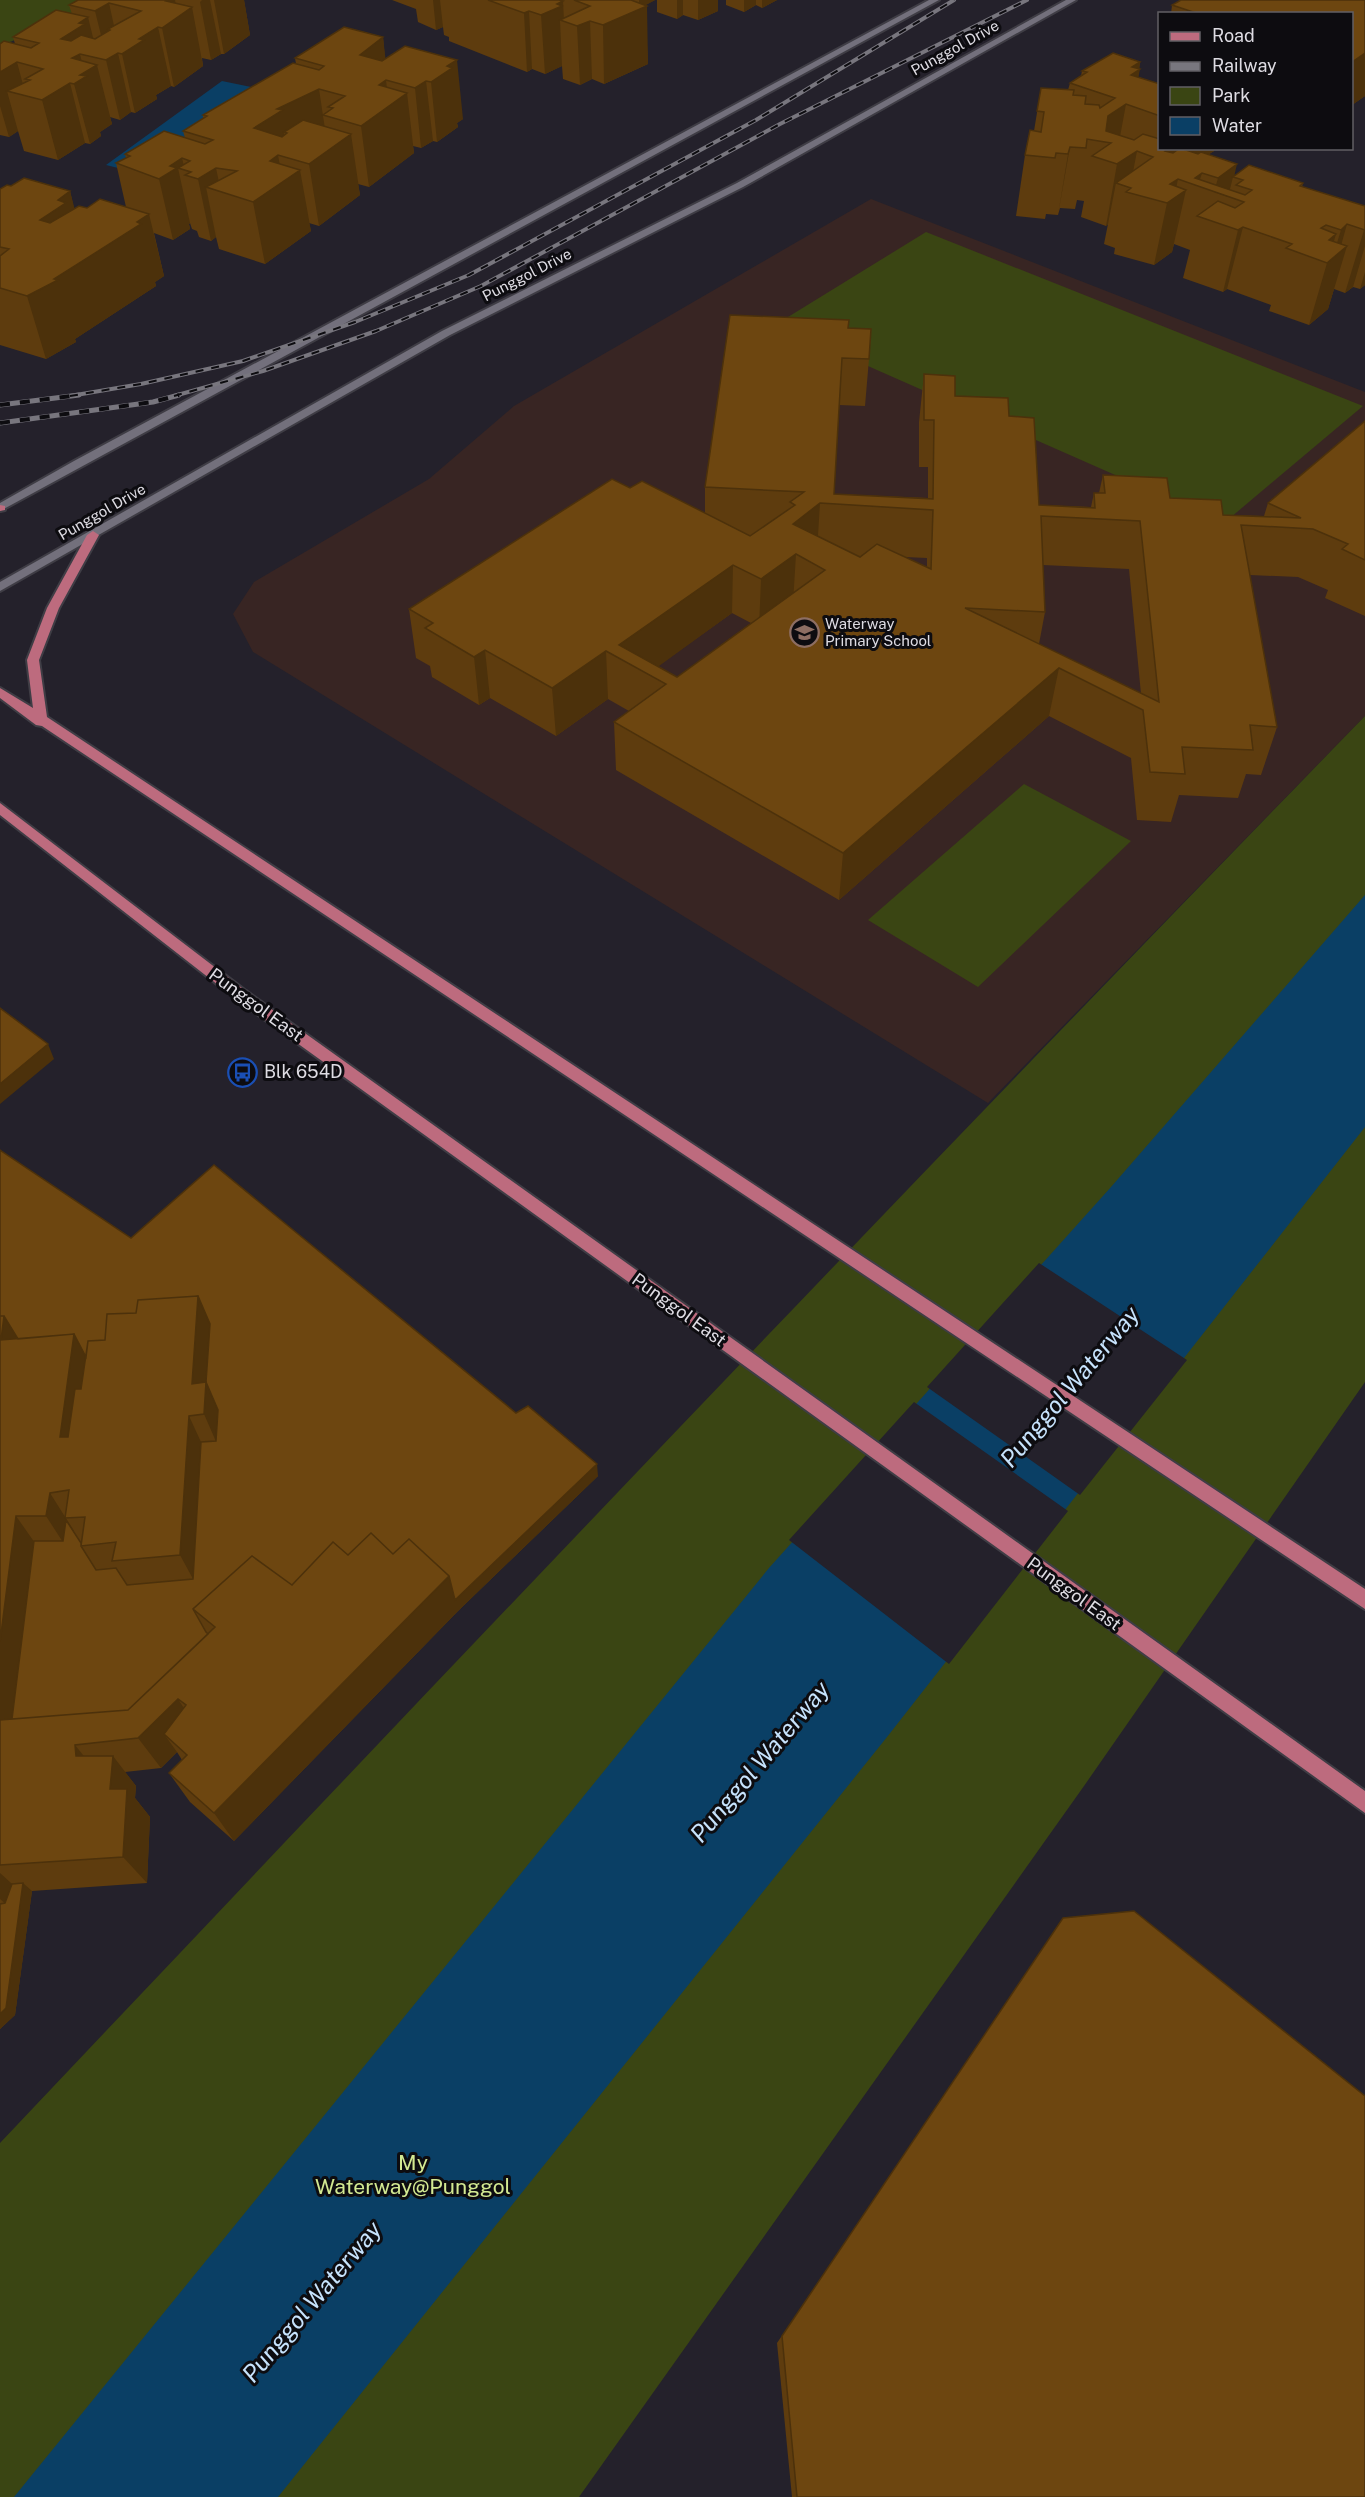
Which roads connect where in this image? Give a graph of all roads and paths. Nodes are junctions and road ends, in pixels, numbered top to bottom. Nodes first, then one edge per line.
1 (935, 0) edge
2 (1072, 0) edge
3 (0, 508) edge
4 (93, 535) junction
5 (0, 587) edge
6 (0, 692) edge
7 (41, 722) junction
8 (0, 808) edge
9 (0, 820) edge
10 (22, 824) junction
11 (1365, 1600) edge
12 (1365, 1803) edge

1 - 3 street
2 - 4 street, Punggol Drive
4 - 5 street, Punggol Drive
4 - 7 main road
6 - 7 main road
7 - 11 main road
8 - 10 main road, Punggol East
9 - 10 main road
10 - 12 main road, Punggol East

